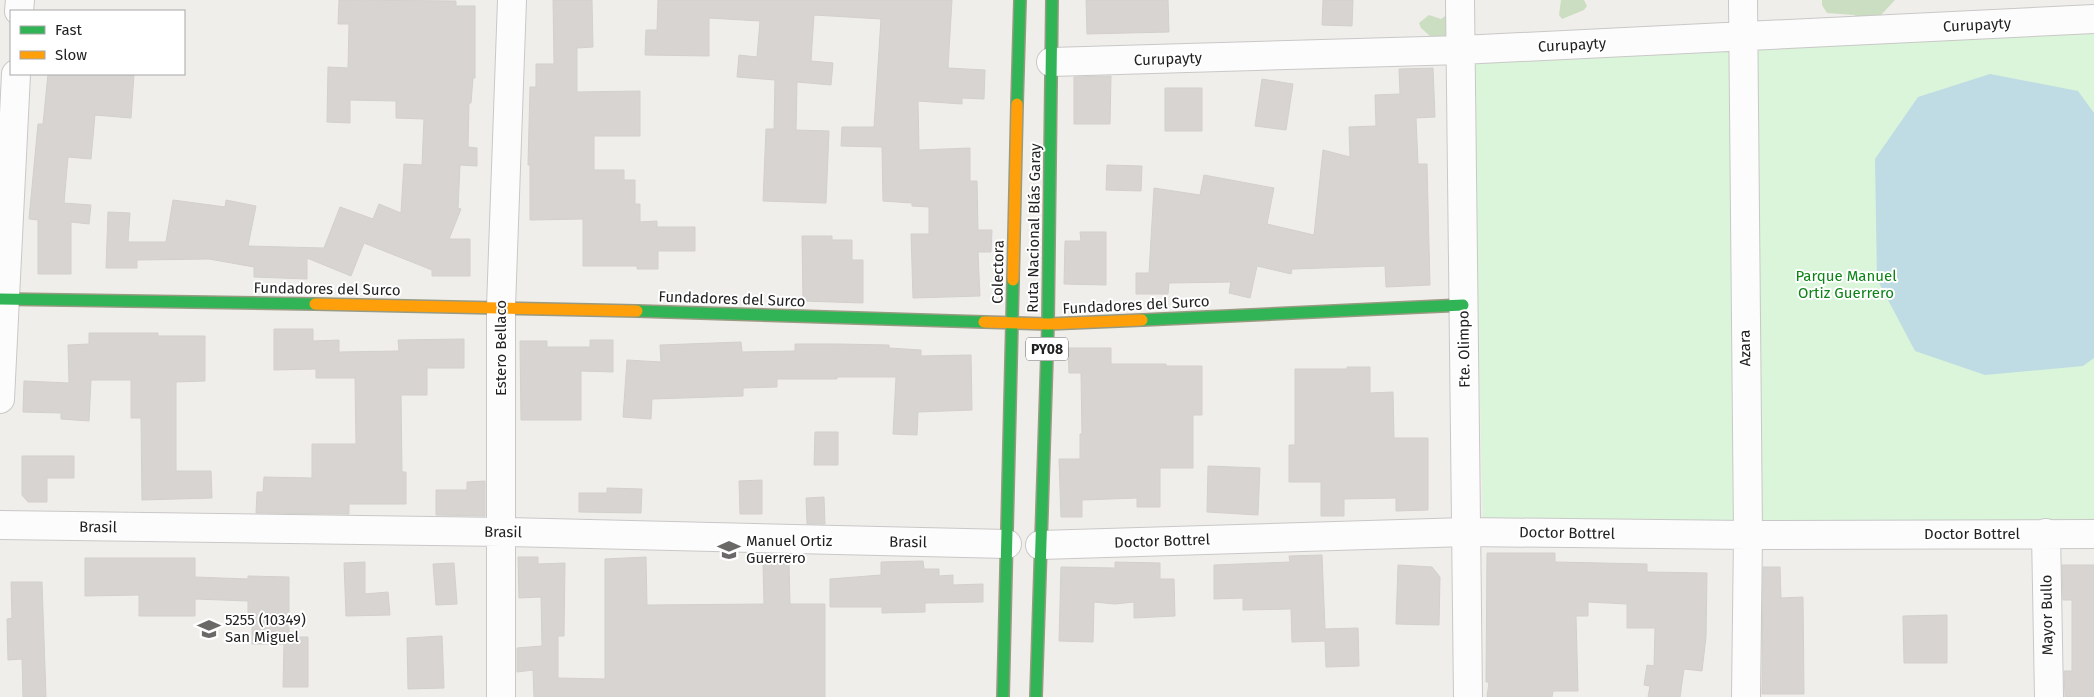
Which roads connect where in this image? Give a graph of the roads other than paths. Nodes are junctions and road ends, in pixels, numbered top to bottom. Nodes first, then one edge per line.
1 (512, 0) edge
2 (1020, 0) edge
3 (1052, 0) edge
4 (1460, 0) edge
5 (1743, 0) edge
6 (2040, 11) edge
7 (2094, 19) edge
8 (1742, 37) junction
9 (1461, 50) junction
10 (1051, 62) junction
11 (16, 75) edge
12 (2, 299) edge
13 (1463, 305) junction
14 (501, 307) junction
15 (1012, 323) junction
16 (1048, 324) junction
17 (0, 399) edge
18 (0, 526) edge
19 (502, 532) junction
20 (1466, 532) junction
21 (2046, 533) junction
22 (2094, 534) edge
23 (1748, 535) junction
24 (1007, 544) junction
25 (1040, 545) junction
26 (502, 697) edge
27 (1003, 697) edge
28 (1036, 697) edge
29 (1468, 697) edge
30 (1746, 697) edge
31 (2049, 697) edge

1 - 14 street, Estero Bellaco
2 - 15 main road, Colectora
3 - 10 main road, Ruta Nacional Blás Garay / PY08
4 - 9 street, Fte. Olimpo
5 - 8 street, Azara
6 - 7 street, Curupayty
6 - 8 street, Curupayty
8 - 9 street, Curupayty
8 - 23 street, Azara
9 - 10 street, Curupayty
9 - 13 street, Fte. Olimpo
10 - 16 main road, Ruta Nacional Blás Garay / PY08
11 - 12 street
12 - 14 main road, Fundadores del Surco
12 - 17 street
13 - 16 main road, Fundadores del Surco
13 - 20 street, Fte. Olimpo
14 - 15 main road, Fundadores del Surco
14 - 19 street, Estero Bellaco
15 - 16 main road, Fundadores del Surco
15 - 24 main road, Colectora
16 - 25 main road, Ruta Nacional Blás Garay / PY08
18 - 19 street, Brasil
19 - 24 street, Brasil
19 - 26 street, Estero Bellaco
20 - 23 street, Doctor Bottrel
20 - 25 street, Doctor Bottrel
20 - 29 street, Fte. Olimpo
21 - 22 street, Doctor Bottrel
21 - 23 street, Doctor Bottrel
21 - 31 street, Mayor Bullo
23 - 30 street, Azara
24 - 27 main road, Colectora
25 - 28 main road, Ruta Nacional Blás Garay / PY08

